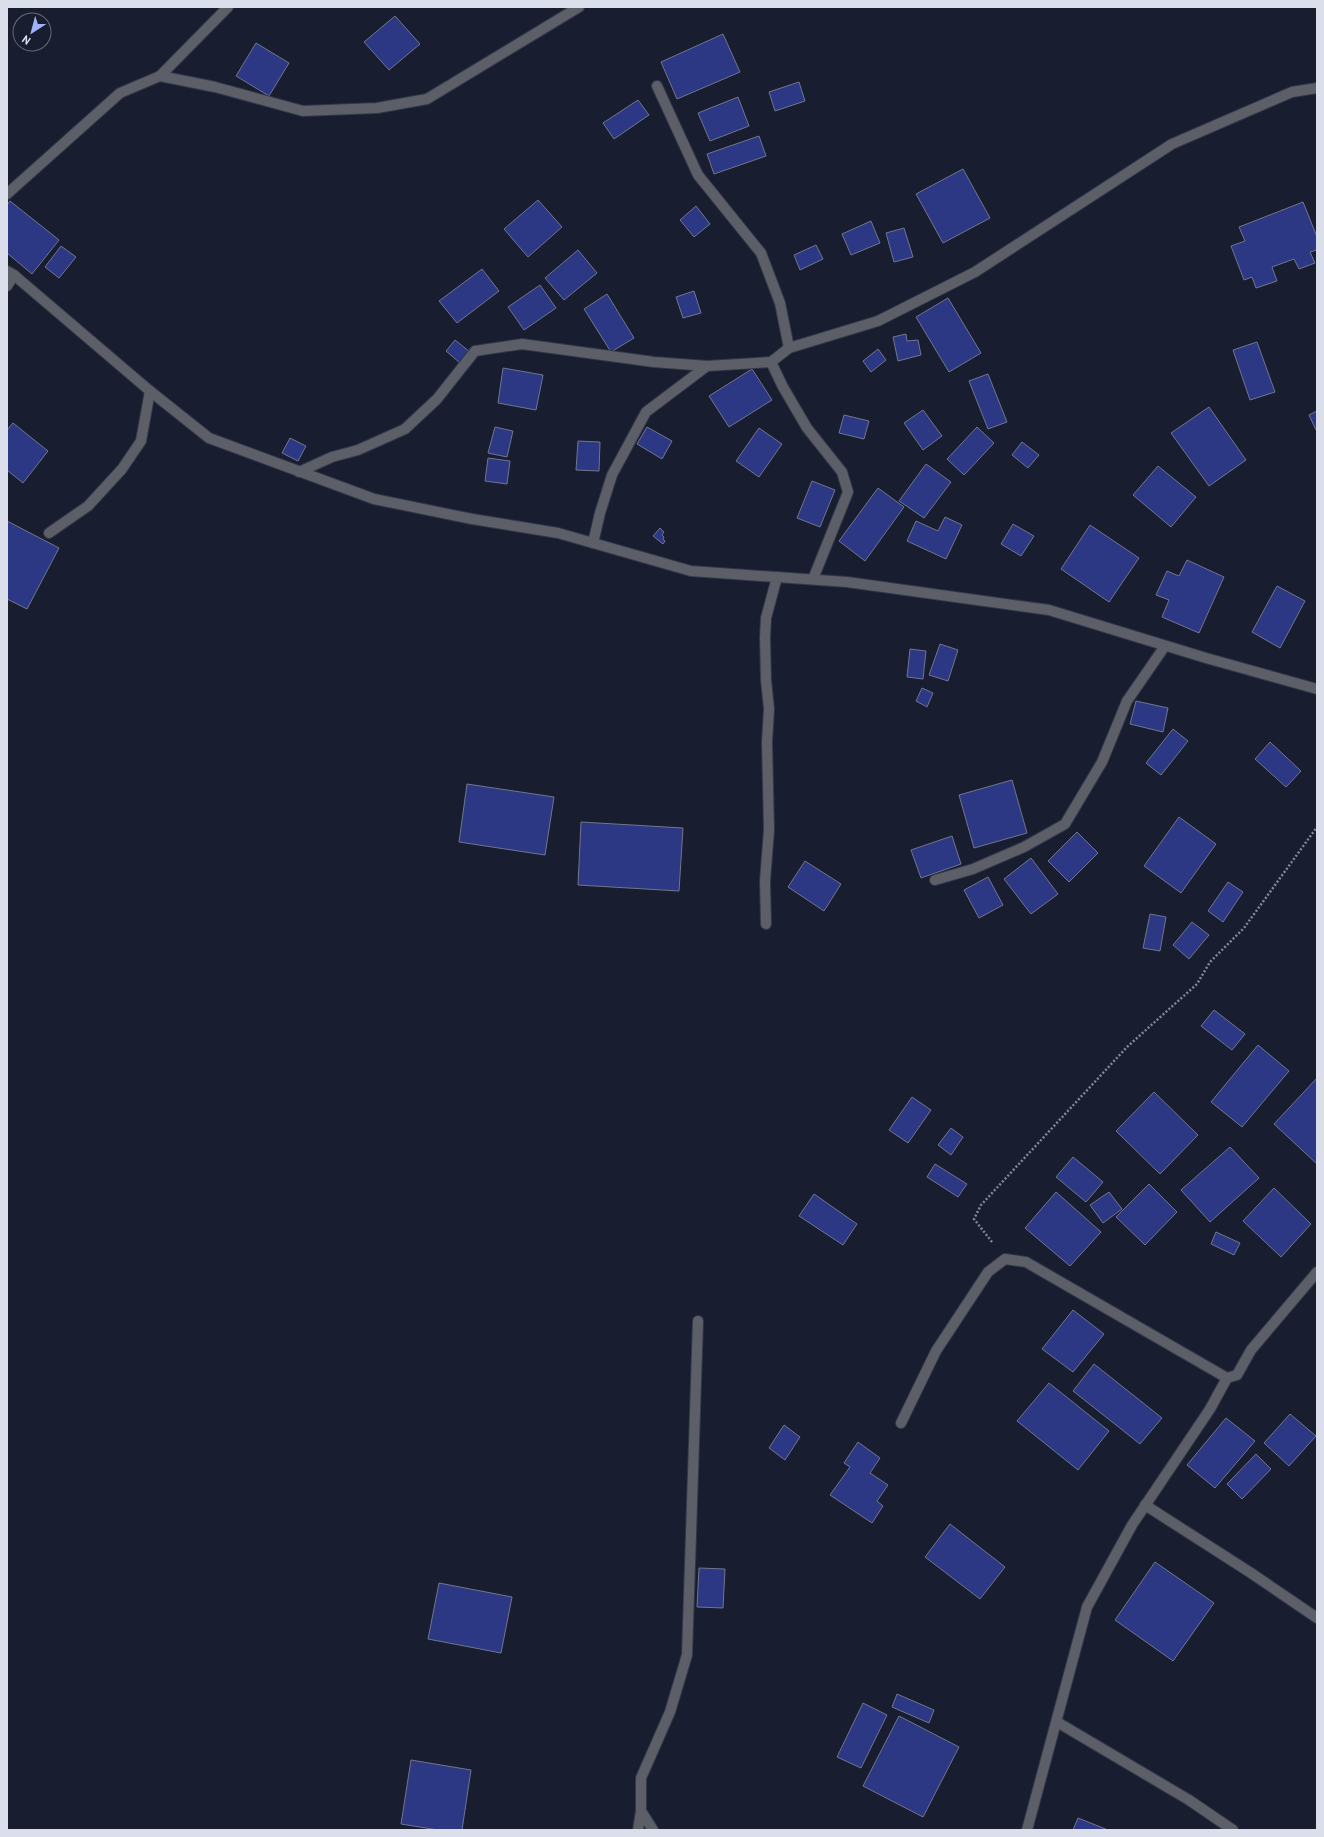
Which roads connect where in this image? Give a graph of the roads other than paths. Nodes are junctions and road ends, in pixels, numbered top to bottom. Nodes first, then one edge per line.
1 (228, 7) edge
2 (579, 7) edge
3 (160, 76) junction
4 (657, 86) dead end
5 (1317, 88) edge
6 (7, 194) edge
7 (11, 273) edge
8 (7, 286) edge
9 (789, 348) junction
10 (771, 362) junction
11 (707, 366) junction
12 (150, 391) junction
13 (299, 472) junction
14 (49, 533) dead end
15 (593, 543) junction
16 (776, 577) junction
17 (813, 579) junction
18 (1165, 646) junction
19 (1317, 689) edge
20 (935, 880) dead end
21 (766, 924) dead end
22 (1317, 1272) edge
23 (698, 1321) dead end
24 (1227, 1378) junction
25 (901, 1423) dead end
26 (1145, 1505) junction
27 (1317, 1618) edge
28 (1057, 1722) junction
29 (641, 1811) junction
30 (638, 1830) edge
31 (653, 1830) edge
32 (1027, 1830) edge
33 (1233, 1830) edge

1 - 3 street
2 - 3 street
3 - 6 street
4 - 9 street
5 - 9 street
7 - 8 street
7 - 12 street
9 - 10 street
10 - 11 street
10 - 17 street
11 - 13 street
11 - 15 street
12 - 13 street
12 - 14 street
13 - 15 street
15 - 16 street
16 - 17 street
16 - 21 street
17 - 18 street
18 - 19 street
18 - 20 street
22 - 24 street
23 - 29 street
24 - 25 street
24 - 26 street
26 - 27 street
26 - 28 street
28 - 32 street
28 - 33 street
29 - 30 street
29 - 31 street

